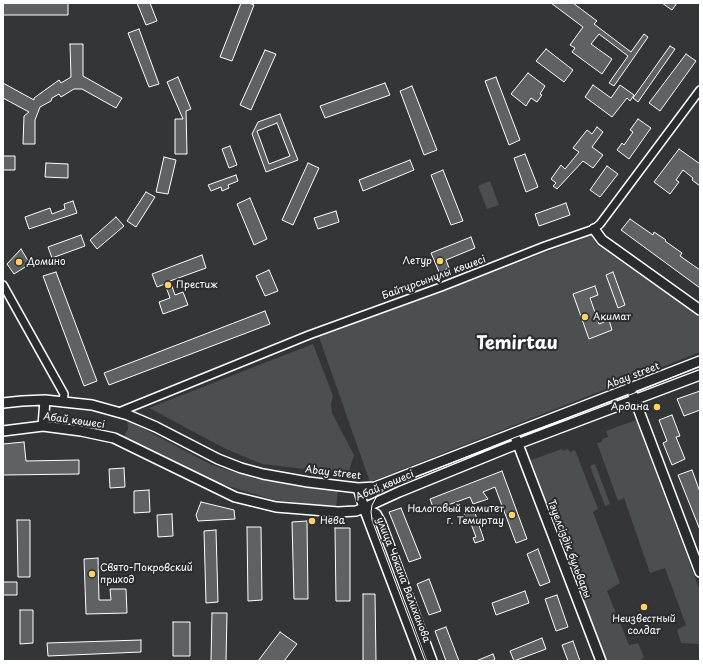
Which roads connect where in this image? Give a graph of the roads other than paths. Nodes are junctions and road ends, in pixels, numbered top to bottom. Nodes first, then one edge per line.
1 (700, 90) edge
2 (594, 229) junction
3 (3, 284) edge
4 (700, 310) edge
5 (700, 361) edge
6 (700, 375) edge
7 (630, 388) junction
8 (45, 400) junction
9 (635, 400) junction
10 (63, 402) junction
11 (3, 403) edge
12 (119, 412) junction
13 (43, 426) junction
14 (3, 431) edge
15 (516, 432) junction
16 (517, 444) junction
17 (358, 488) junction
18 (385, 498) junction
19 (364, 508) junction
20 (338, 512) junction
21 (381, 523) junction
22 (371, 527) junction
23 (700, 572) edge
24 (422, 661) edge
25 (432, 661) edge
26 (601, 661) edge

1 - 2 street, Байтұрсынұлы көшесі
2 - 4 street
2 - 12 street, Байтұрсынұлы көшесі
3 - 10 street
5 - 7 street, Abay street
6 - 9 street, Абай көшесі
7 - 9 street
7 - 15 street, Abay street
8 - 10 street, Abay street
8 - 11 street, Abay street
8 - 13 street
9 - 16 street, Абай көшесі
9 - 23 street
10 - 12 street, Abay street
12 - 17 street, Abay street
13 - 14 street, Абай көшесі
13 - 20 street, Абай көшесі
15 - 16 street, Тәуелсіздік бульвары
15 - 17 street, Abay street
16 - 18 street, Абай көшесі
16 - 26 street, Тәуелсіздік бульвары
17 - 19 street
18 - 19 street, Абай көшесі
18 - 21 street
19 - 20 street, Абай көшесі
19 - 21 street, улица Чокана Валиханова
19 - 22 street, улица Чокана Валиханова
20 - 22 street
21 - 25 street, улица Чокана Валиханова
22 - 24 street, улица Чокана Валиханова

